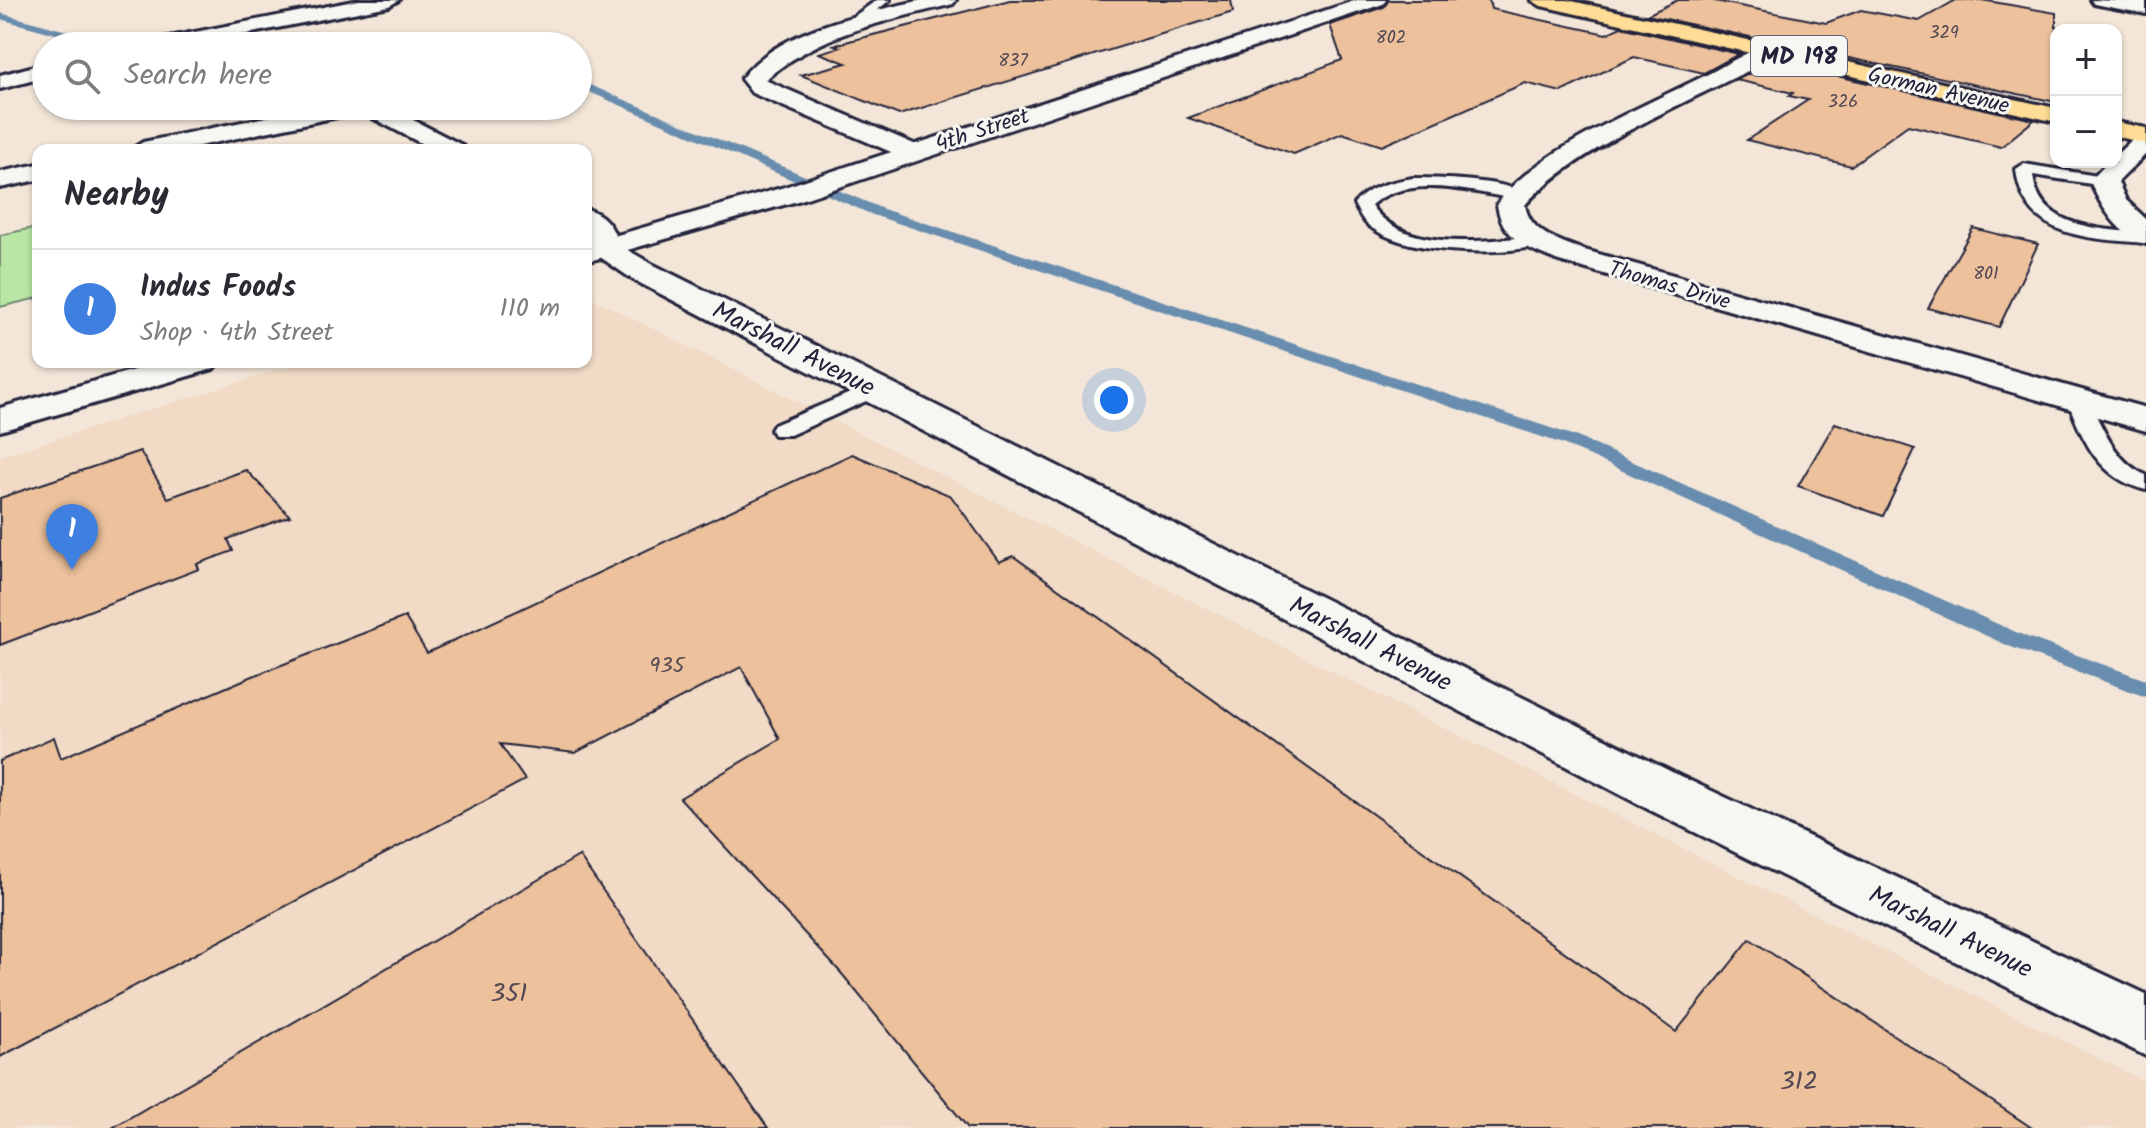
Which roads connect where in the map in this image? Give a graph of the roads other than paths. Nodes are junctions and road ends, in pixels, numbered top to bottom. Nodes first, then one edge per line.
1 (389, 0) edge
2 (884, 0) edge
3 (946, 0) edge
4 (1376, 0) edge
5 (1541, 0) edge
6 (2101, 0) edge
7 (2146, 8) edge
8 (854, 22) junction
9 (223, 32) edge
10 (1772, 50) junction
11 (32, 74) edge
12 (0, 82) edge
13 (2050, 114) edge
14 (298, 120) edge
15 (392, 120) edge
16 (2122, 131) edge
17 (2146, 138) edge
18 (174, 144) edge
19 (441, 144) edge
20 (912, 152) junction
21 (32, 173) edge
22 (0, 180) edge
23 (2104, 181) junction
24 (1516, 194) junction
25 (2146, 236) edge
26 (592, 239) edge
27 (592, 240) edge
28 (1535, 241) junction
29 (180, 368) edge
30 (874, 389) junction
31 (2079, 401) junction
32 (0, 420) edge
33 (2146, 420) edge
34 (782, 430) dead end
35 (2146, 483) edge
36 (2146, 1026) edge

1 - 9 street
2 - 8 lane
3 - 8 street
4 - 20 street, 4th Street
5 - 10 main road, Gorman Avenue / MD 198
6 - 7 street
8 - 20 street
10 - 13 main road, Gorman Avenue / MD 198
10 - 24 street
11 - 12 street
14 - 18 street
15 - 19 street
16 - 17 main road
17 - 23 street
20 - 26 street, 4th Street
21 - 22 street
23 - 25 street
23 - 25 lane
24 - 28 street
24 - 28 lane
27 - 30 street, Marshall Avenue
28 - 31 street, Thomas Drive
29 - 32 street
30 - 34 lane
30 - 36 street, Marshall Avenue
31 - 33 street, Thomas Drive
31 - 35 lane

